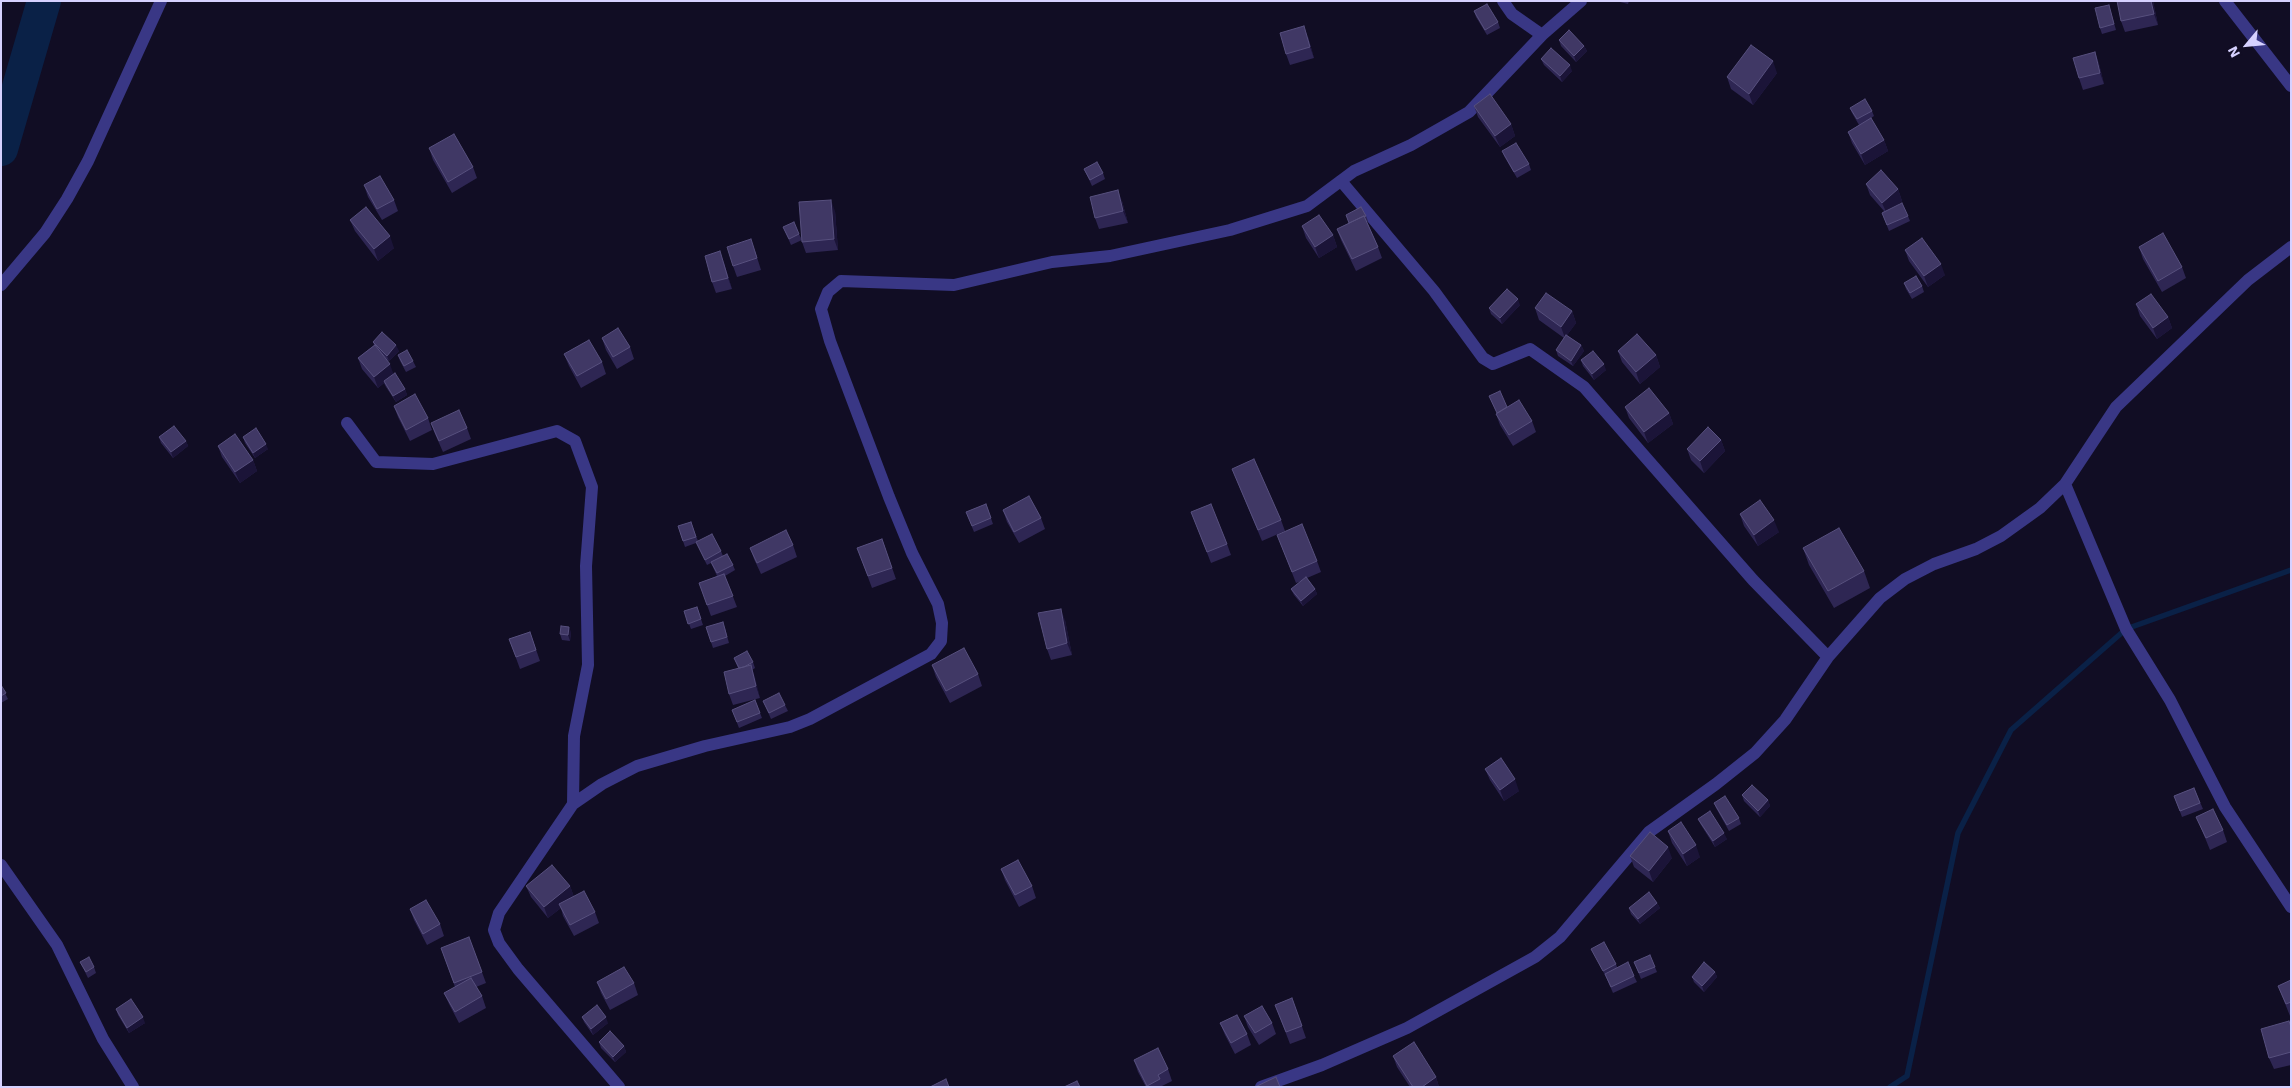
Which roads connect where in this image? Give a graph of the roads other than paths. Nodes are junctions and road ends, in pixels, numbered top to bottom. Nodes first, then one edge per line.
1 (160, 1) edge
2 (1503, 1) edge
3 (1581, 1) edge
4 (2225, 1) edge
5 (1542, 35) junction
6 (2291, 86) edge
7 (1341, 181) junction
8 (2291, 247) edge
9 (1, 286) edge
10 (347, 423) dead end
11 (2065, 484) junction
12 (1828, 657) junction
13 (574, 804) junction
14 (1, 865) edge
15 (2291, 907) edge
16 (133, 1087) edge
17 (620, 1087) edge
18 (1261, 1087) edge

1 - 9 street
2 - 5 street
3 - 5 street
4 - 6 street
5 - 7 street
7 - 12 street
7 - 13 street
8 - 11 street
10 - 13 street
11 - 12 street
11 - 15 street
12 - 18 street
13 - 17 street
14 - 16 street

